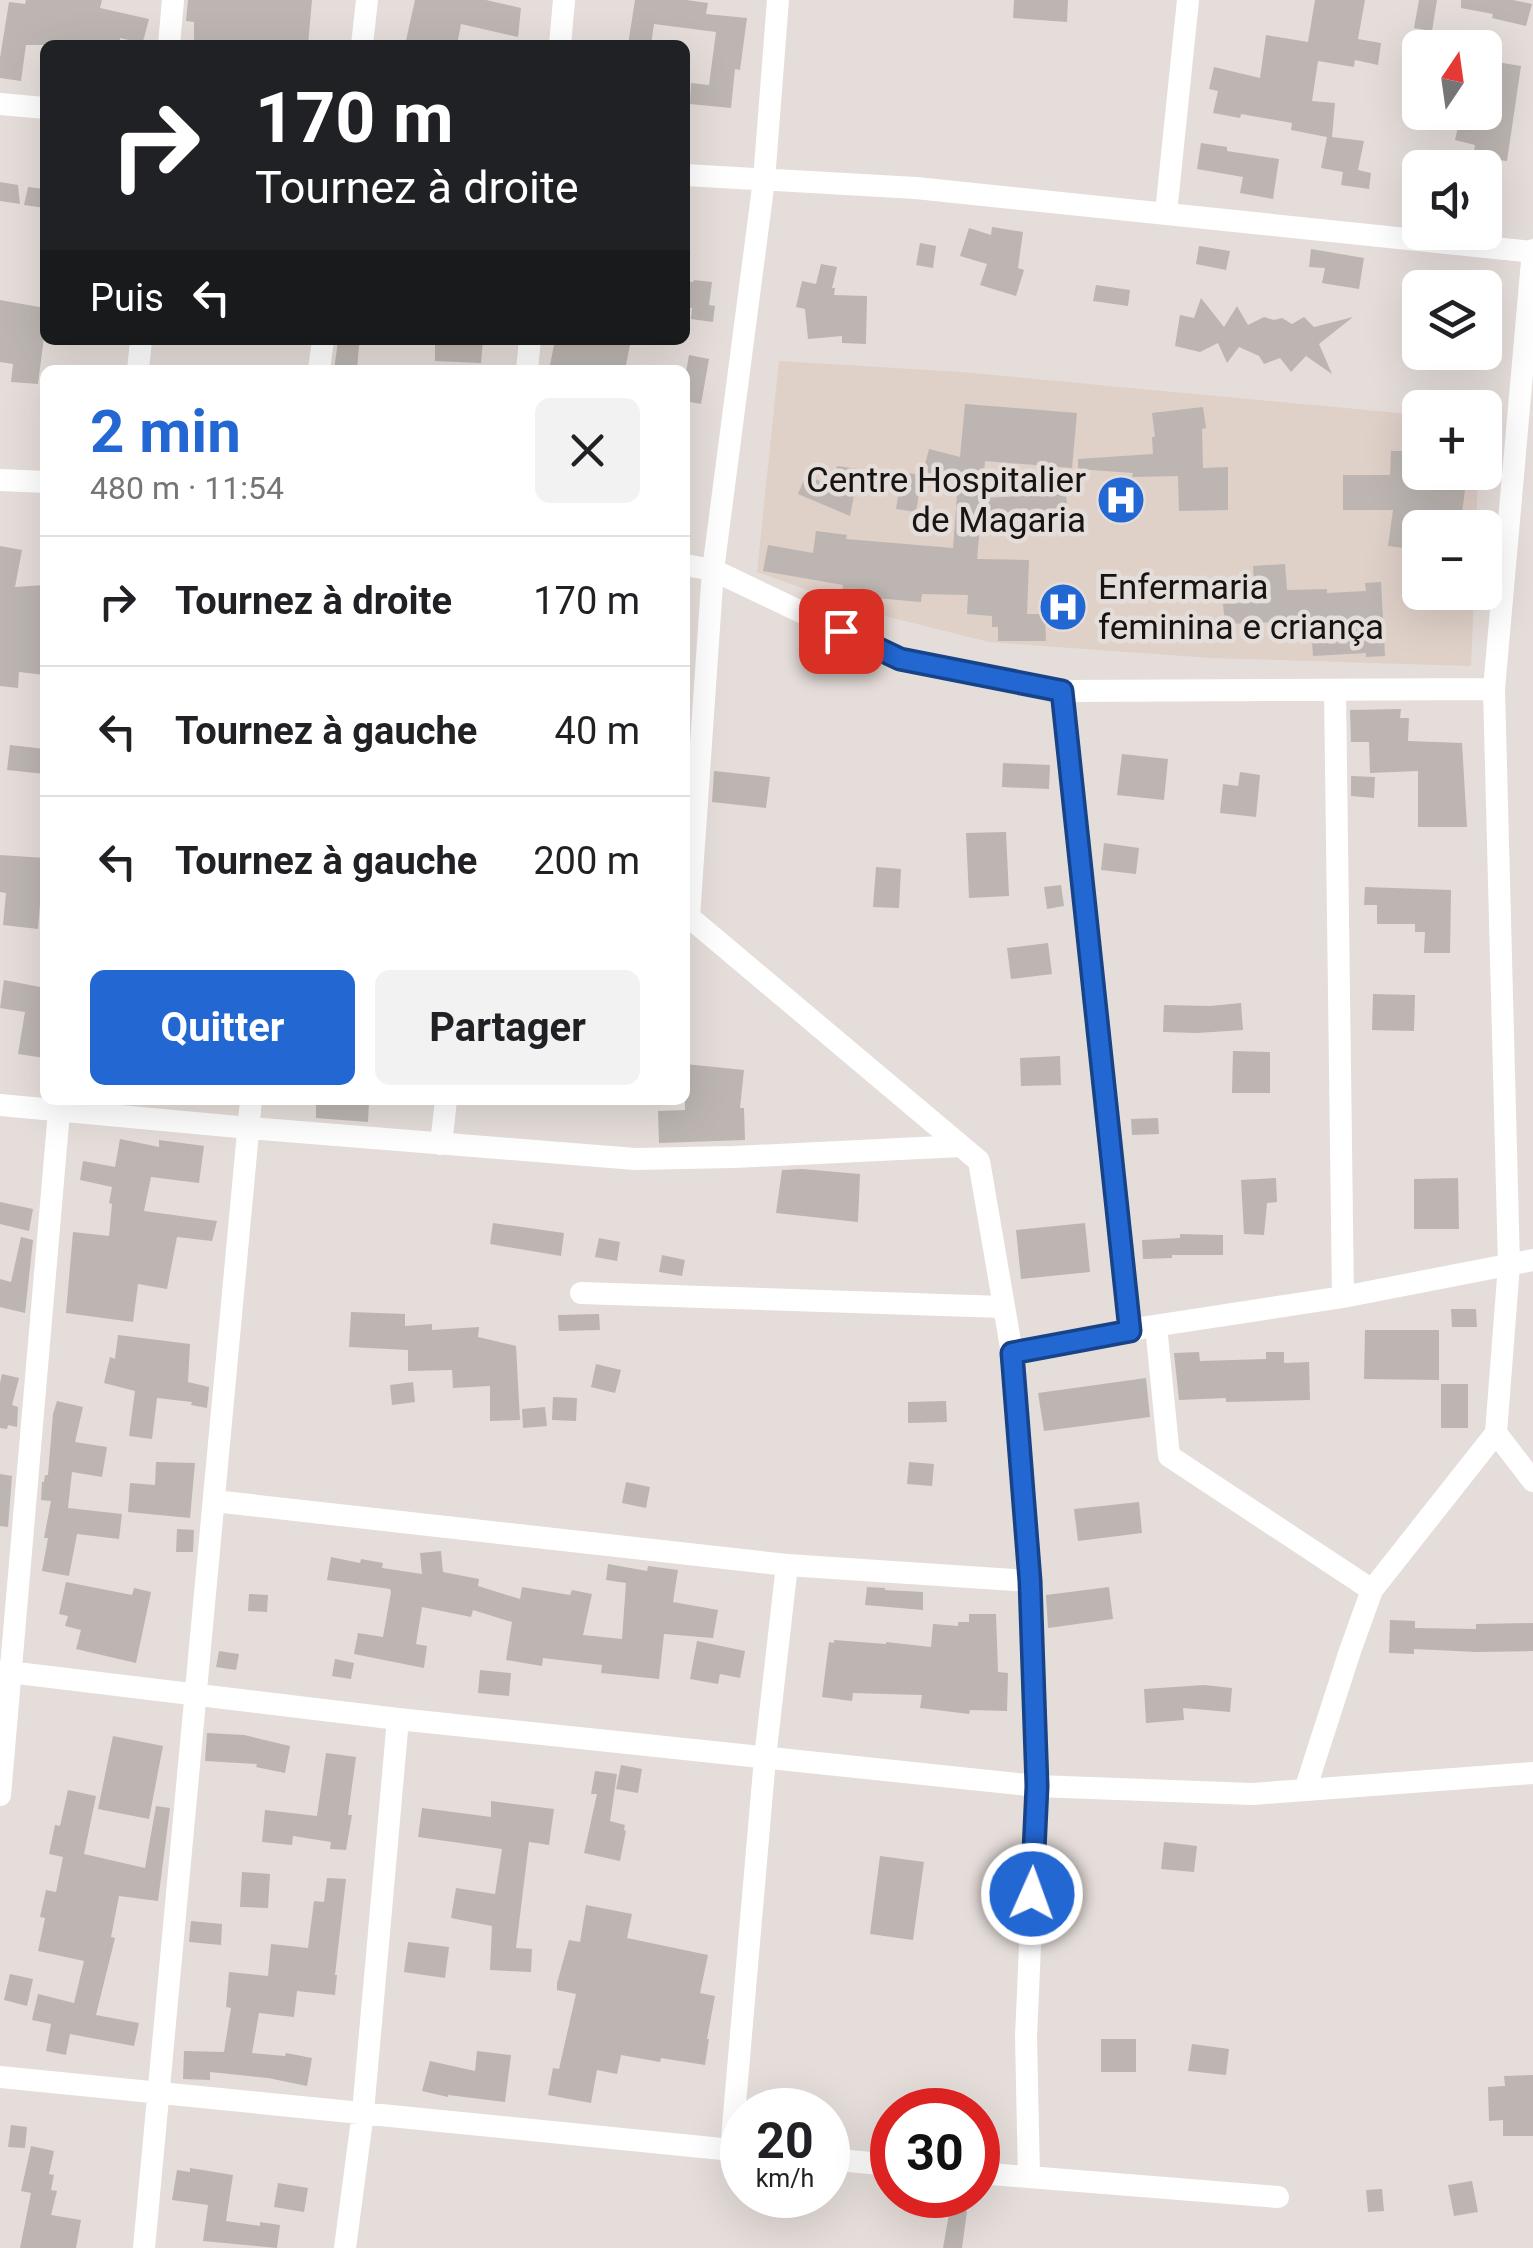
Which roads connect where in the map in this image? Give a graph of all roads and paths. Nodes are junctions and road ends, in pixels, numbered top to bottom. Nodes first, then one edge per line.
1 (173, 0) edge
2 (367, 0) edge
3 (564, 0) edge
4 (778, 0) edge
5 (1188, 0) edge
6 (170, 40) edge
7 (363, 40) edge
8 (560, 40) edge
9 (0, 104) edge
10 (40, 108) edge
11 (690, 175) edge
12 (764, 180) junction
13 (1166, 213) junction
14 (1533, 252) edge
15 (1525, 440) edge
16 (0, 480) edge
17 (40, 482) edge
18 (690, 566) edge
19 (713, 570) junction
20 (1494, 689) junction
21 (1335, 690) junction
22 (1062, 691) junction
23 (0, 1105) edge
24 (59, 1105) edge
25 (251, 1105) edge
26 (445, 1105) edge
27 (249, 1128) junction
28 (441, 1144) junction
29 (961, 1146) junction
30 (1533, 1260) edge
31 (1509, 1265) junction
32 (582, 1293) dead end
33 (1343, 1298) junction
34 (1003, 1307) junction
35 (1156, 1326) junction
36 (1130, 1331) junction
37 (1012, 1353) junction
38 (1496, 1433) junction
39 (1533, 1481) edge
40 (214, 1502) junction
41 (787, 1565) junction
42 (1030, 1581) junction
43 (1372, 1590) junction
44 (6, 1672) edge
45 (196, 1695) junction
46 (398, 1719) junction
47 (765, 1758) junction
48 (1533, 1773) edge
49 (1037, 1786) junction
50 (1306, 1790) junction
51 (0, 1795) edge
52 (0, 2077) edge
53 (741, 2088) edge
54 (159, 2092) junction
55 (363, 2112) junction
56 (720, 2149) edge
57 (1000, 2174) edge
58 (1029, 2177) junction
59 (1278, 2197) dead end
60 (144, 2248) edge
61 (345, 2248) edge

1 - 6 street
2 - 7 street
3 - 8 street
4 - 12 street
5 - 13 street
9 - 10 street
11 - 12 street
12 - 13 street
12 - 19 street
13 - 14 street
14 - 15 street
15 - 20 street
16 - 17 street
18 - 19 street
19 - 22 street
19 - 29 street
20 - 21 street
20 - 31 street
21 - 22 street
21 - 33 street
22 - 36 street
23 - 24 street
24 - 27 street
24 - 44 street
25 - 27 street
26 - 28 street
27 - 28 street
27 - 40 street
28 - 29 street
29 - 34 street
30 - 31 street
31 - 33 street
31 - 38 street
32 - 34 street
33 - 35 street
34 - 37 street
35 - 36 street
35 - 43 street
36 - 37 street
37 - 42 street
38 - 39 street
38 - 43 street
40 - 41 street
40 - 45 street
41 - 42 street
41 - 47 street
42 - 49 street
43 - 50 street
44 - 45 street
44 - 51 street
45 - 46 street
45 - 54 street
46 - 47 street
46 - 55 street
47 - 49 street
47 - 53 street
48 - 50 street
49 - 50 street
49 - 58 street
52 - 54 street
54 - 55 street
54 - 60 street
55 - 56 street
55 - 61 street
57 - 58 street
58 - 59 street

